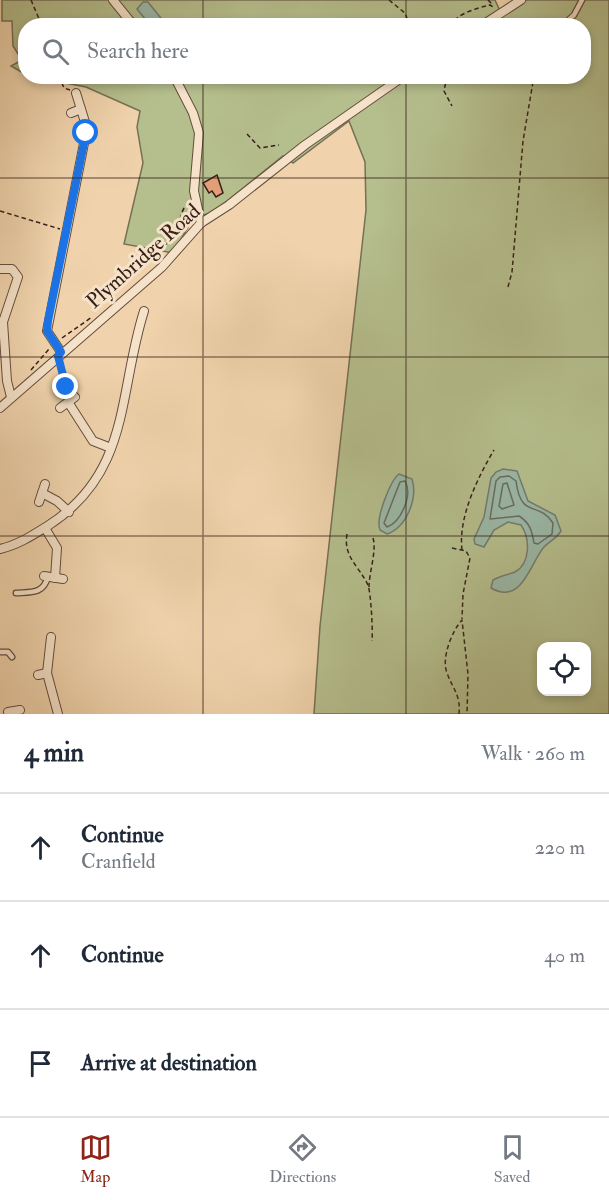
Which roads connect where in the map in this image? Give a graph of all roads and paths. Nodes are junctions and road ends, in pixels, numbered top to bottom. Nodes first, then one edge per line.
1 (31, 0) edge
2 (113, 0) edge
3 (389, 0) edge
4 (488, 0) edge
5 (521, 0) edge
6 (582, 0) edge
7 (498, 11) junction
8 (39, 18) edge
9 (128, 18) edge
10 (407, 18) edge
11 (459, 18) edge
12 (491, 18) edge
13 (571, 18) edge
14 (62, 84) edge
15 (178, 84) edge
16 (393, 84) edge
17 (445, 84) edge
18 (533, 84) edge
19 (76, 93) joint
20 (452, 105) dead end
21 (81, 109) junction
22 (71, 113) dead end
23 (247, 134) dead end
24 (279, 145) dead end
25 (195, 199) junction
26 (0, 211) edge
27 (201, 223) junction
28 (66, 231) junction
29 (162, 267) junction
30 (0, 268) edge
31 (508, 287) dead end
32 (144, 311) dead end
33 (54, 343) junction
34 (59, 354) junction
35 (25, 377) dead end
36 (66, 387) dead end
37 (11, 397) junction
38 (68, 402) dead end
39 (0, 408) edge
40 (111, 448) junction
41 (494, 450) dead end
42 (45, 484) dead end
43 (69, 512) junction
44 (45, 528) junction
45 (347, 534) dead end
46 (373, 538) dead end
47 (452, 548) dead end
48 (0, 549) edge
49 (462, 550) junction
50 (52, 577) joint
51 (369, 588) junction
52 (16, 593) dead end
53 (462, 620) junction
54 (51, 637) dead end
55 (372, 641) dead end
56 (0, 652) edge
57 (12, 657) dead end
58 (47, 673) junction
59 (38, 675) dead end
60 (8, 710) edge
61 (20, 710) dead end
62 (58, 714) edge
63 (459, 714) edge
64 (467, 714) edge

1 - 8 path
2 - 9 street
3 - 10 path
4 - 7 path
5 - 7 street
6 - 13 lane
7 - 11 path
7 - 12 street
14 - 19 path
15 - 25 street
16 - 27 street, Plymbridge Road
17 - 20 path
18 - 31 path
19 - 21 street
21 - 22 street
21 - 28 street
23 - 24 path
25 - 27 street
25 - 29 path
26 - 28 path
27 - 29 street, Plymbridge Road
28 - 33 street
29 - 34 street, Plymbridge Road
30 - 37 street
32 - 40 street
33 - 34 street
33 - 35 path
34 - 36 path
34 - 37 street, Plymbridge Road
37 - 39 street, Plymbridge Road
38 - 40 street
40 - 43 street
41 - 49 path
42 - 43 street
43 - 44 street
44 - 48 street
44 - 50 street
45 - 51 path
46 - 51 path
47 - 49 path
49 - 53 path
50 - 52 lane
51 - 55 path
53 - 63 path
53 - 64 path
54 - 58 street
56 - 57 lane
58 - 59 street
58 - 62 street
60 - 61 street

